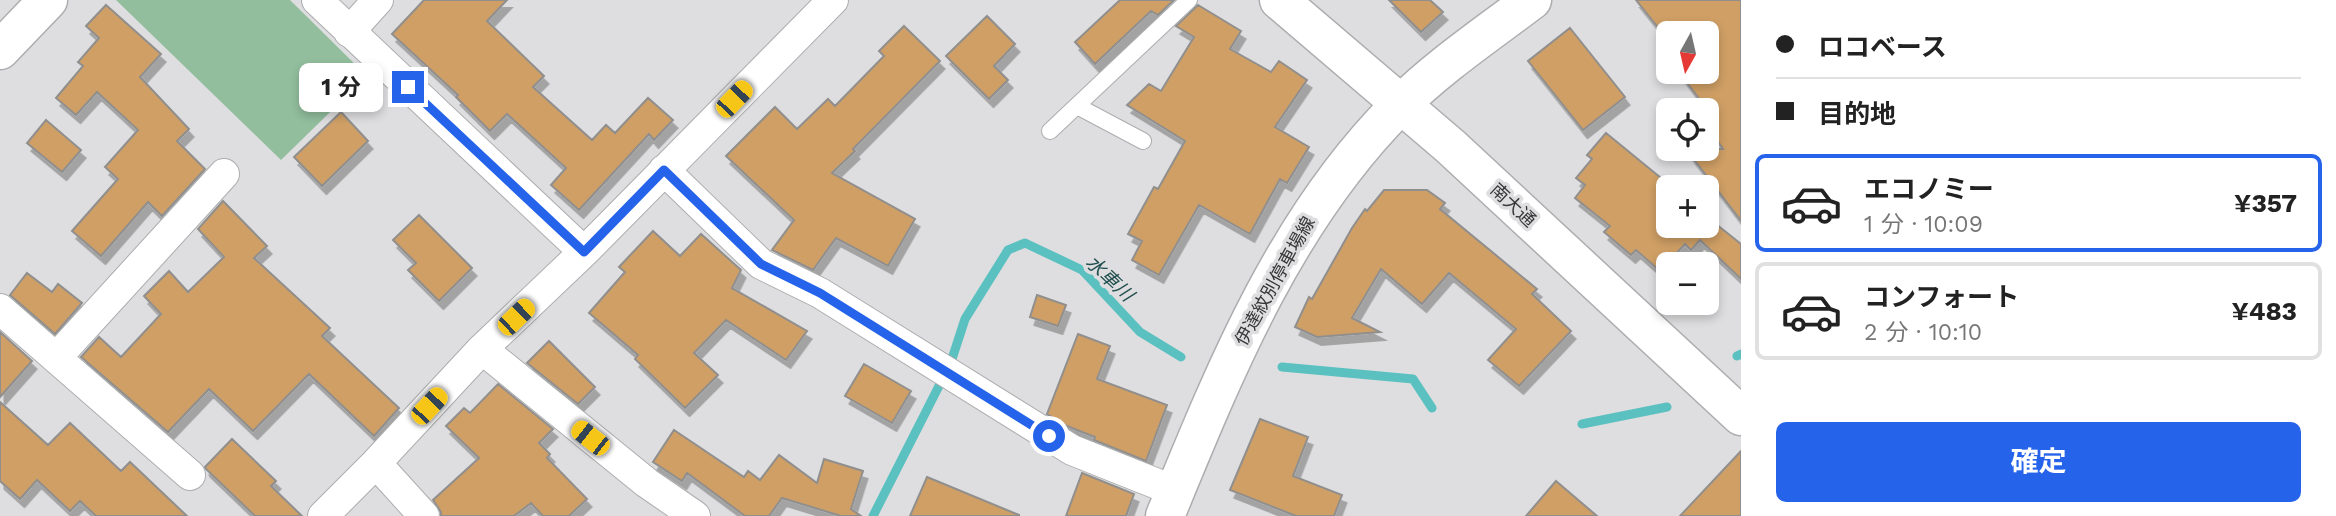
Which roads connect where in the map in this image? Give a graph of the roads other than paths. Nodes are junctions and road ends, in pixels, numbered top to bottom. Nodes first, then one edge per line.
1 (48, 0) edge
2 (317, 0) edge
3 (378, 0) edge
4 (833, 0) edge
5 (1189, 0) edge
6 (1279, 0) edge
7 (1532, 0) edge
8 (349, 32) junction
9 (0, 50) edge
10 (1400, 105) junction
11 (1077, 106) junction
12 (1050, 131) dead end
13 (1143, 141) dead end
14 (664, 170) junction
15 (224, 174) dead end
16 (584, 252) junction
17 (0, 309) edge
18 (482, 349) junction
19 (56, 358) junction
20 (1741, 416) edge
21 (376, 463) junction
22 (190, 475) dead end
23 (1170, 504) edge
24 (323, 516) edge
25 (424, 516) edge
26 (695, 516) edge

1 - 9 street
2 - 8 street
3 - 8 street
4 - 14 street
5 - 11 lane
6 - 10 street, 南大通
7 - 10 street, 伊達紋別停車場線
8 - 16 street
10 - 20 street, 南大通
10 - 23 street, 伊達紋別停車場線
11 - 12 lane
11 - 13 lane
14 - 16 street
14 - 23 street
15 - 19 street
16 - 18 street
17 - 19 street
18 - 21 street
18 - 26 street
19 - 22 street
21 - 24 street
21 - 25 street

